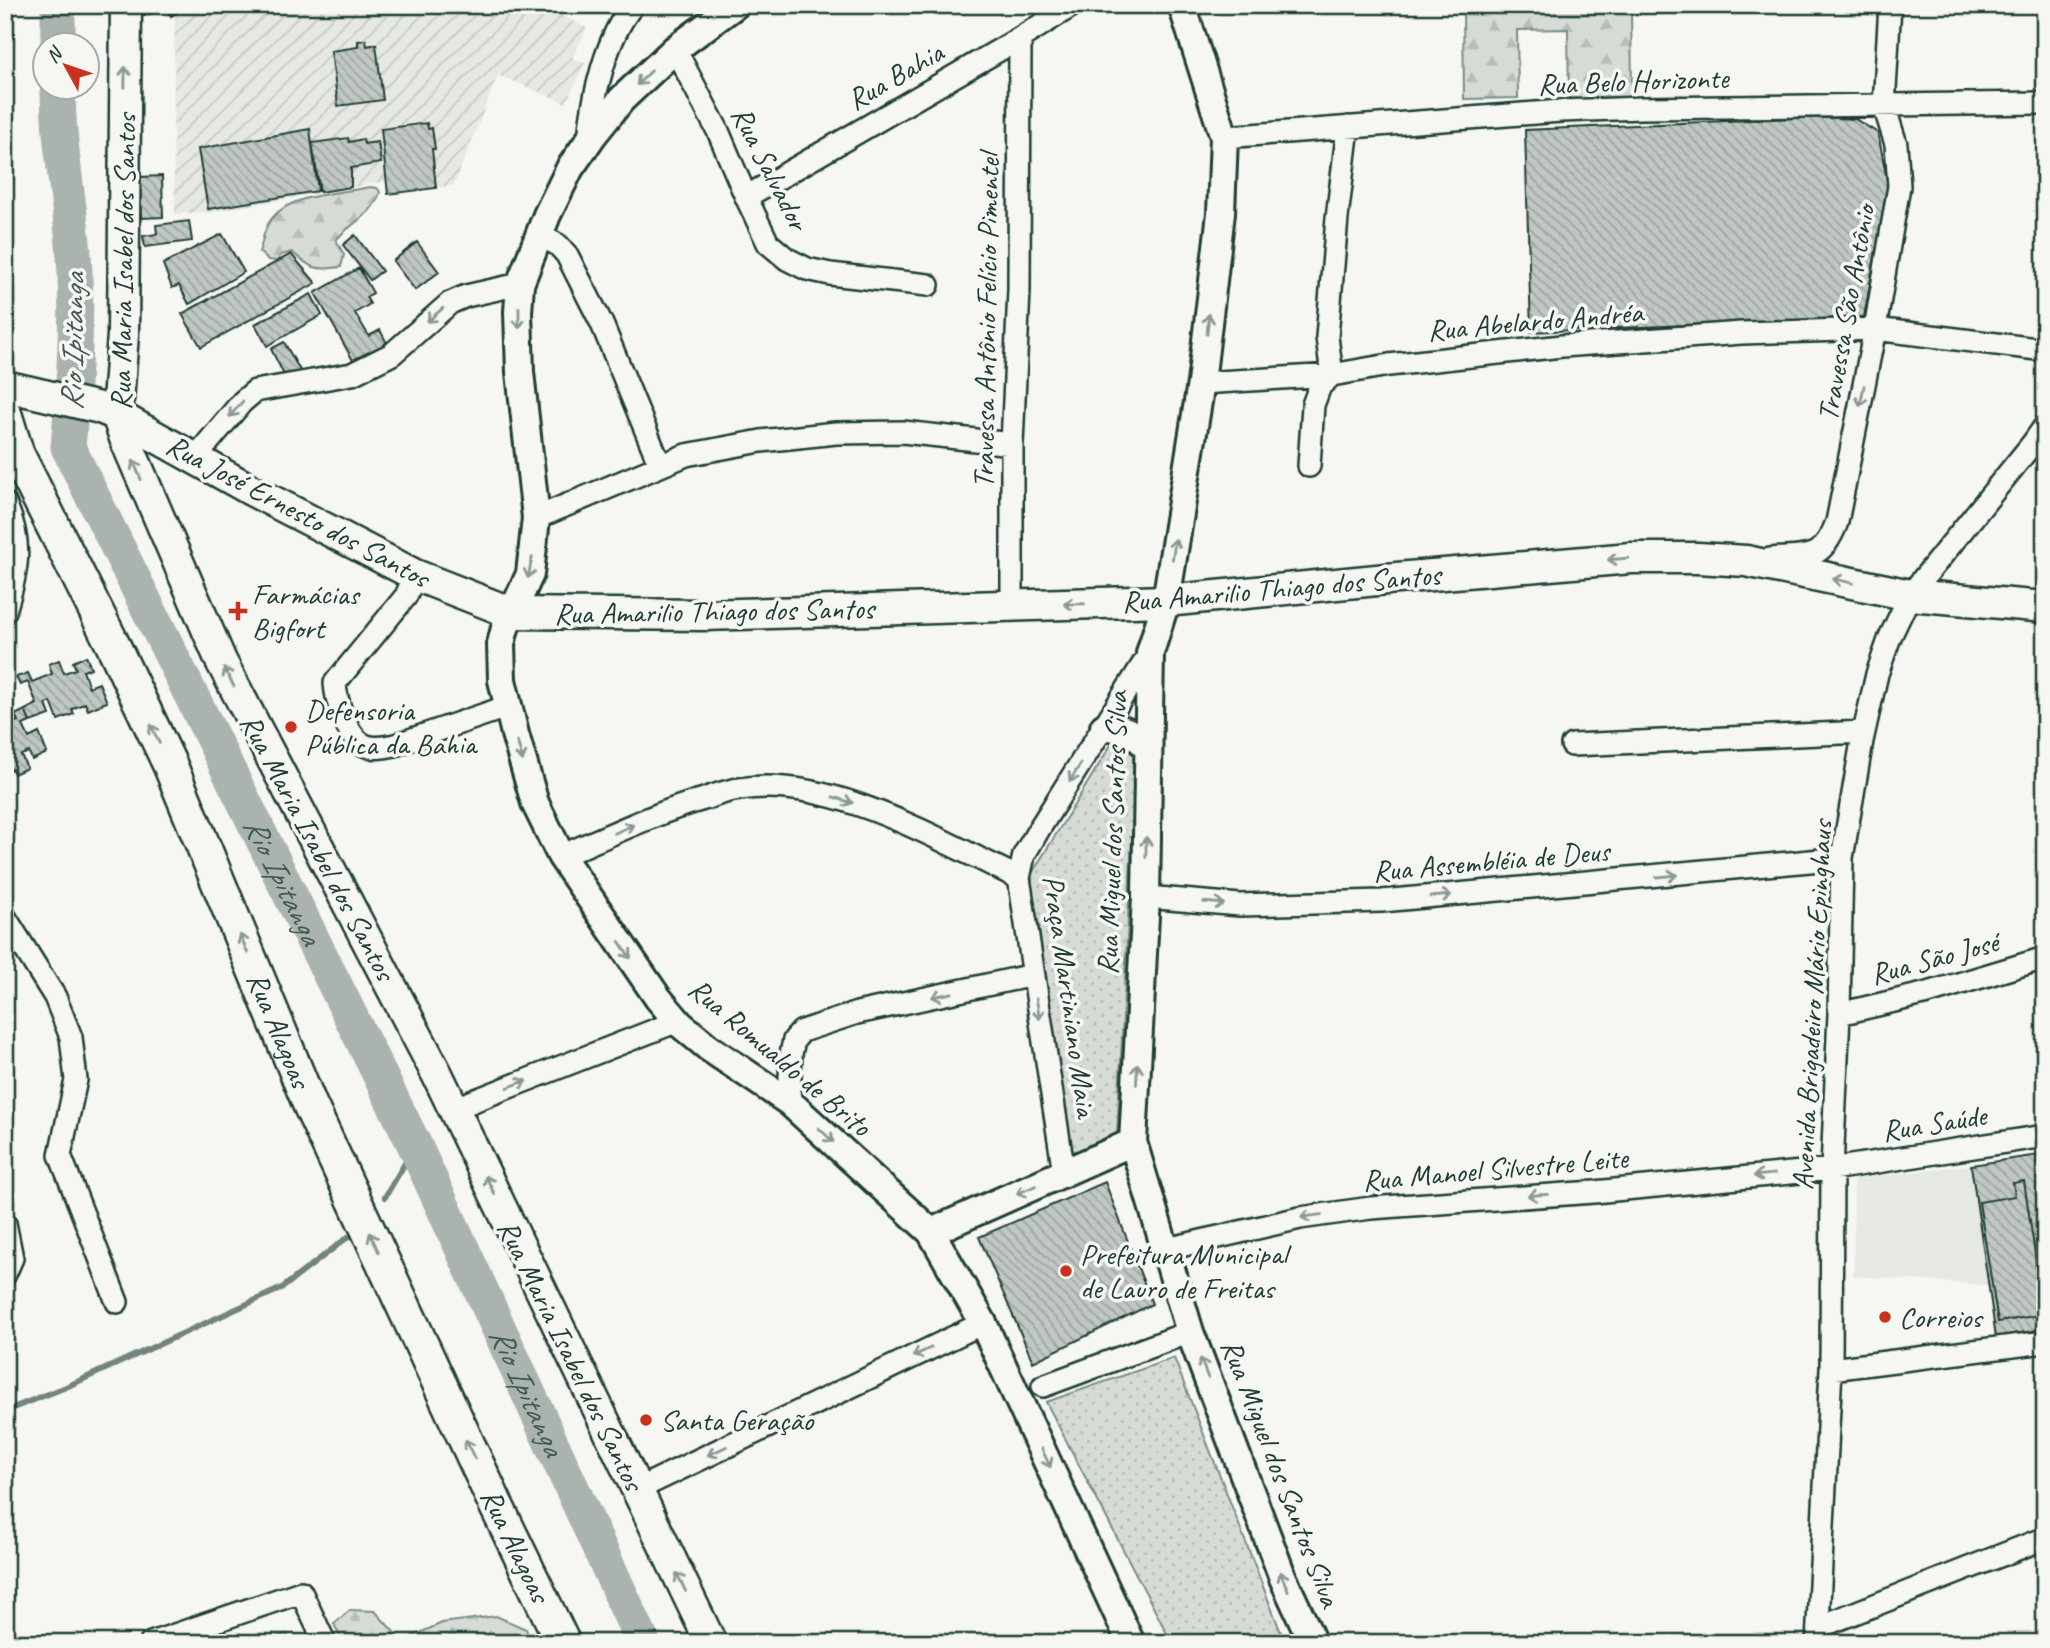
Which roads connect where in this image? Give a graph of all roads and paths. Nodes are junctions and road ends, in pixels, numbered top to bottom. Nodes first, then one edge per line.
1 (126, 5) edge
2 (634, 5) edge
3 (735, 5) edge
4 (1073, 5) edge
5 (1182, 5) edge
6 (1890, 5) edge
7 (1020, 38) junction
8 (675, 49) junction
9 (2045, 103) edge
10 (1884, 106) junction
11 (1348, 127) junction
12 (1224, 137) junction
13 (589, 140) junction
14 (746, 197) junction
15 (540, 234) junction
16 (520, 284) junction
17 (928, 285) dead end
18 (1875, 329) junction
19 (2045, 350) edge
20 (1332, 375) junction
21 (1201, 383) junction
22 (18, 389) edge
23 (108, 411) junction
24 (5, 415) edge
25 (2041, 437) edge
26 (1012, 444) junction
27 (195, 458) junction
28 (660, 465) junction
29 (1309, 466) dead end
30 (5, 503) edge
31 (536, 518) junction
32 (1746, 561) junction
33 (415, 575) junction
34 (1910, 595) junction
35 (1166, 601) junction
36 (1012, 605) junction
37 (2045, 607) edge
38 (5, 611) edge
39 (512, 613) junction
40 (1150, 653) junction
41 (509, 706) junction
42 (1104, 727) junction
43 (1864, 732) junction
44 (1572, 745) dead end
45 (1148, 748) junction
46 (561, 856) junction
47 (1842, 859) junction
48 (1019, 878) junction
49 (1146, 897) junction
50 (5, 917) edge
51 (2045, 958) edge
52 (1033, 975) junction
53 (1839, 1014) junction
54 (678, 1021) junction
55 (789, 1102) junction
56 (453, 1109) junction
57 (2045, 1136) edge
58 (1133, 1142) junction
59 (1832, 1169) junction
60 (1064, 1173) junction
61 (5, 1223) edge
62 (931, 1232) junction
63 (1167, 1249) junction
64 (5, 1274) edge
65 (117, 1302) dead end
66 (984, 1323) junction
67 (1190, 1332) junction
68 (2045, 1342) edge
69 (1831, 1369) junction
70 (1043, 1386) dead end
71 (636, 1490) junction
72 (2045, 1538) edge
73 (1818, 1635) edge
74 (151, 1643) edge
75 (325, 1643) edge
76 (563, 1643) edge
77 (711, 1643) edge
78 (1131, 1643) edge
79 (1313, 1643) edge

23 -> 1 main road, Rua Maria Isabel dos Santos
2 - 13 street
3 - 8 street, Rua Romualdo de Brito
4 - 7 street, Rua Bahia
5 - 12 street, Rua Miguel dos Santos Silva
6 - 10 street, Travessa São Antônio
7 - 14 street, Rua Bahia
7 - 26 street, Travessa Antônio Felício Pimentel
8 -> 13 street, Rua Romualdo de Brito
8 - 14 street, Rua Salvador
9 - 10 street, Rua Belo Horizonte
10 - 11 street, Rua Belo Horizonte
10 - 18 street, Travessa São Antônio
11 - 12 street, Rua Belo Horizonte
11 - 20 street
21 -> 12 street, Rua Miguel dos Santos Silva
13 - 15 street, Rua Romualdo de Brito
14 - 17 street, Rua Salvador
15 - 16 street, Rua Romualdo de Brito
15 - 28 street
16 -> 27 street
16 -> 31 street, Rua Romualdo de Brito
18 - 19 street, Rua Abelardo Andréa
18 - 20 street, Rua Abelardo Andréa
18 -> 32 street, Travessa São Antônio
20 - 21 street, Rua Abelardo Andréa
20 - 29 street
35 -> 21 street, Rua Miguel dos Santos Silva
22 - 23 main road, Rua José Ernesto dos Santos
23 - 27 main road, Rua José Ernesto dos Santos
56 -> 23 main road, Rua Maria Isabel dos Santos
76 -> 24 main road, Rua Alagoas
25 - 34 street, Avenida Brigadeiro Mário Epinghaus
26 - 28 street
26 - 36 street, Travessa Antônio Felício Pimentel
27 - 33 main road, Rua José Ernesto dos Santos
28 - 31 street
30 - 38 street
31 -> 39 street, Rua Romualdo de Brito
34 -> 32 main road, Rua Amarilio Thiago dos Santos
32 -> 35 main road, Rua Amarilio Thiago dos Santos
33 - 39 main road, Rua José Ernesto dos Santos
33 - 41 street
34 - 37 main road, Rua Amarilio Thiago dos Santos
34 - 43 street, Avenida Brigadeiro Mário Epinghaus
35 -> 36 main road, Rua Amarilio Thiago dos Santos
35 - 40 street, Rua Miguel dos Santos Silva
36 - 39 main road, Rua Amarilio Thiago dos Santos
39 - 41 street, Rua Romualdo de Brito
40 - 42 street, Praça Martiniano Maia
40 - 45 street, Rua Miguel dos Santos Silva
41 -> 46 street, Rua Romualdo de Brito
42 - 45 street
42 -> 48 street, Praça Martiniano Maia
43 - 44 street
43 - 47 street, Avenida Brigadeiro Mário Epinghaus
49 -> 45 street, Rua Miguel dos Santos Silva
46 -> 48 street
46 -> 54 street, Rua Romualdo de Brito
49 -> 47 street, Rua Assembléia de Deus
47 - 53 street, Avenida Brigadeiro Mário Epinghaus
48 - 52 street, Praça Martiniano Maia
58 -> 49 street, Rua Miguel dos Santos Silva
50 - 65 street
51 - 53 street, Rua São José
52 -> 55 street
52 -> 60 street, Praça Martiniano Maia
53 - 59 street, Avenida Brigadeiro Mário Epinghaus
54 - 55 street, Rua Romualdo de Brito
56 -> 54 street
55 -> 62 street, Rua Romualdo de Brito
71 -> 56 main road, Rua Maria Isabel dos Santos
57 - 59 street, Rua Saúde
58 - 60 street
58 - 63 street, Rua Miguel dos Santos Silva
59 -> 63 street, Rua Manoel Silvestre Leite
59 - 69 street, Avenida Brigadeiro Mário Epinghaus
60 -> 62 street
61 - 64 street
62 - 66 street, Rua Romualdo de Brito
63 - 67 street, Rua Miguel dos Santos Silva
66 -> 71 street
66 -> 78 street, Rua Romualdo de Brito
67 - 70 street
79 -> 67 street, Rua Miguel dos Santos Silva
68 - 69 street
69 - 73 street, Avenida Brigadeiro Mário Epinghaus
77 -> 71 main road, Rua Maria Isabel dos Santos
72 - 73 street
74 - 75 street

